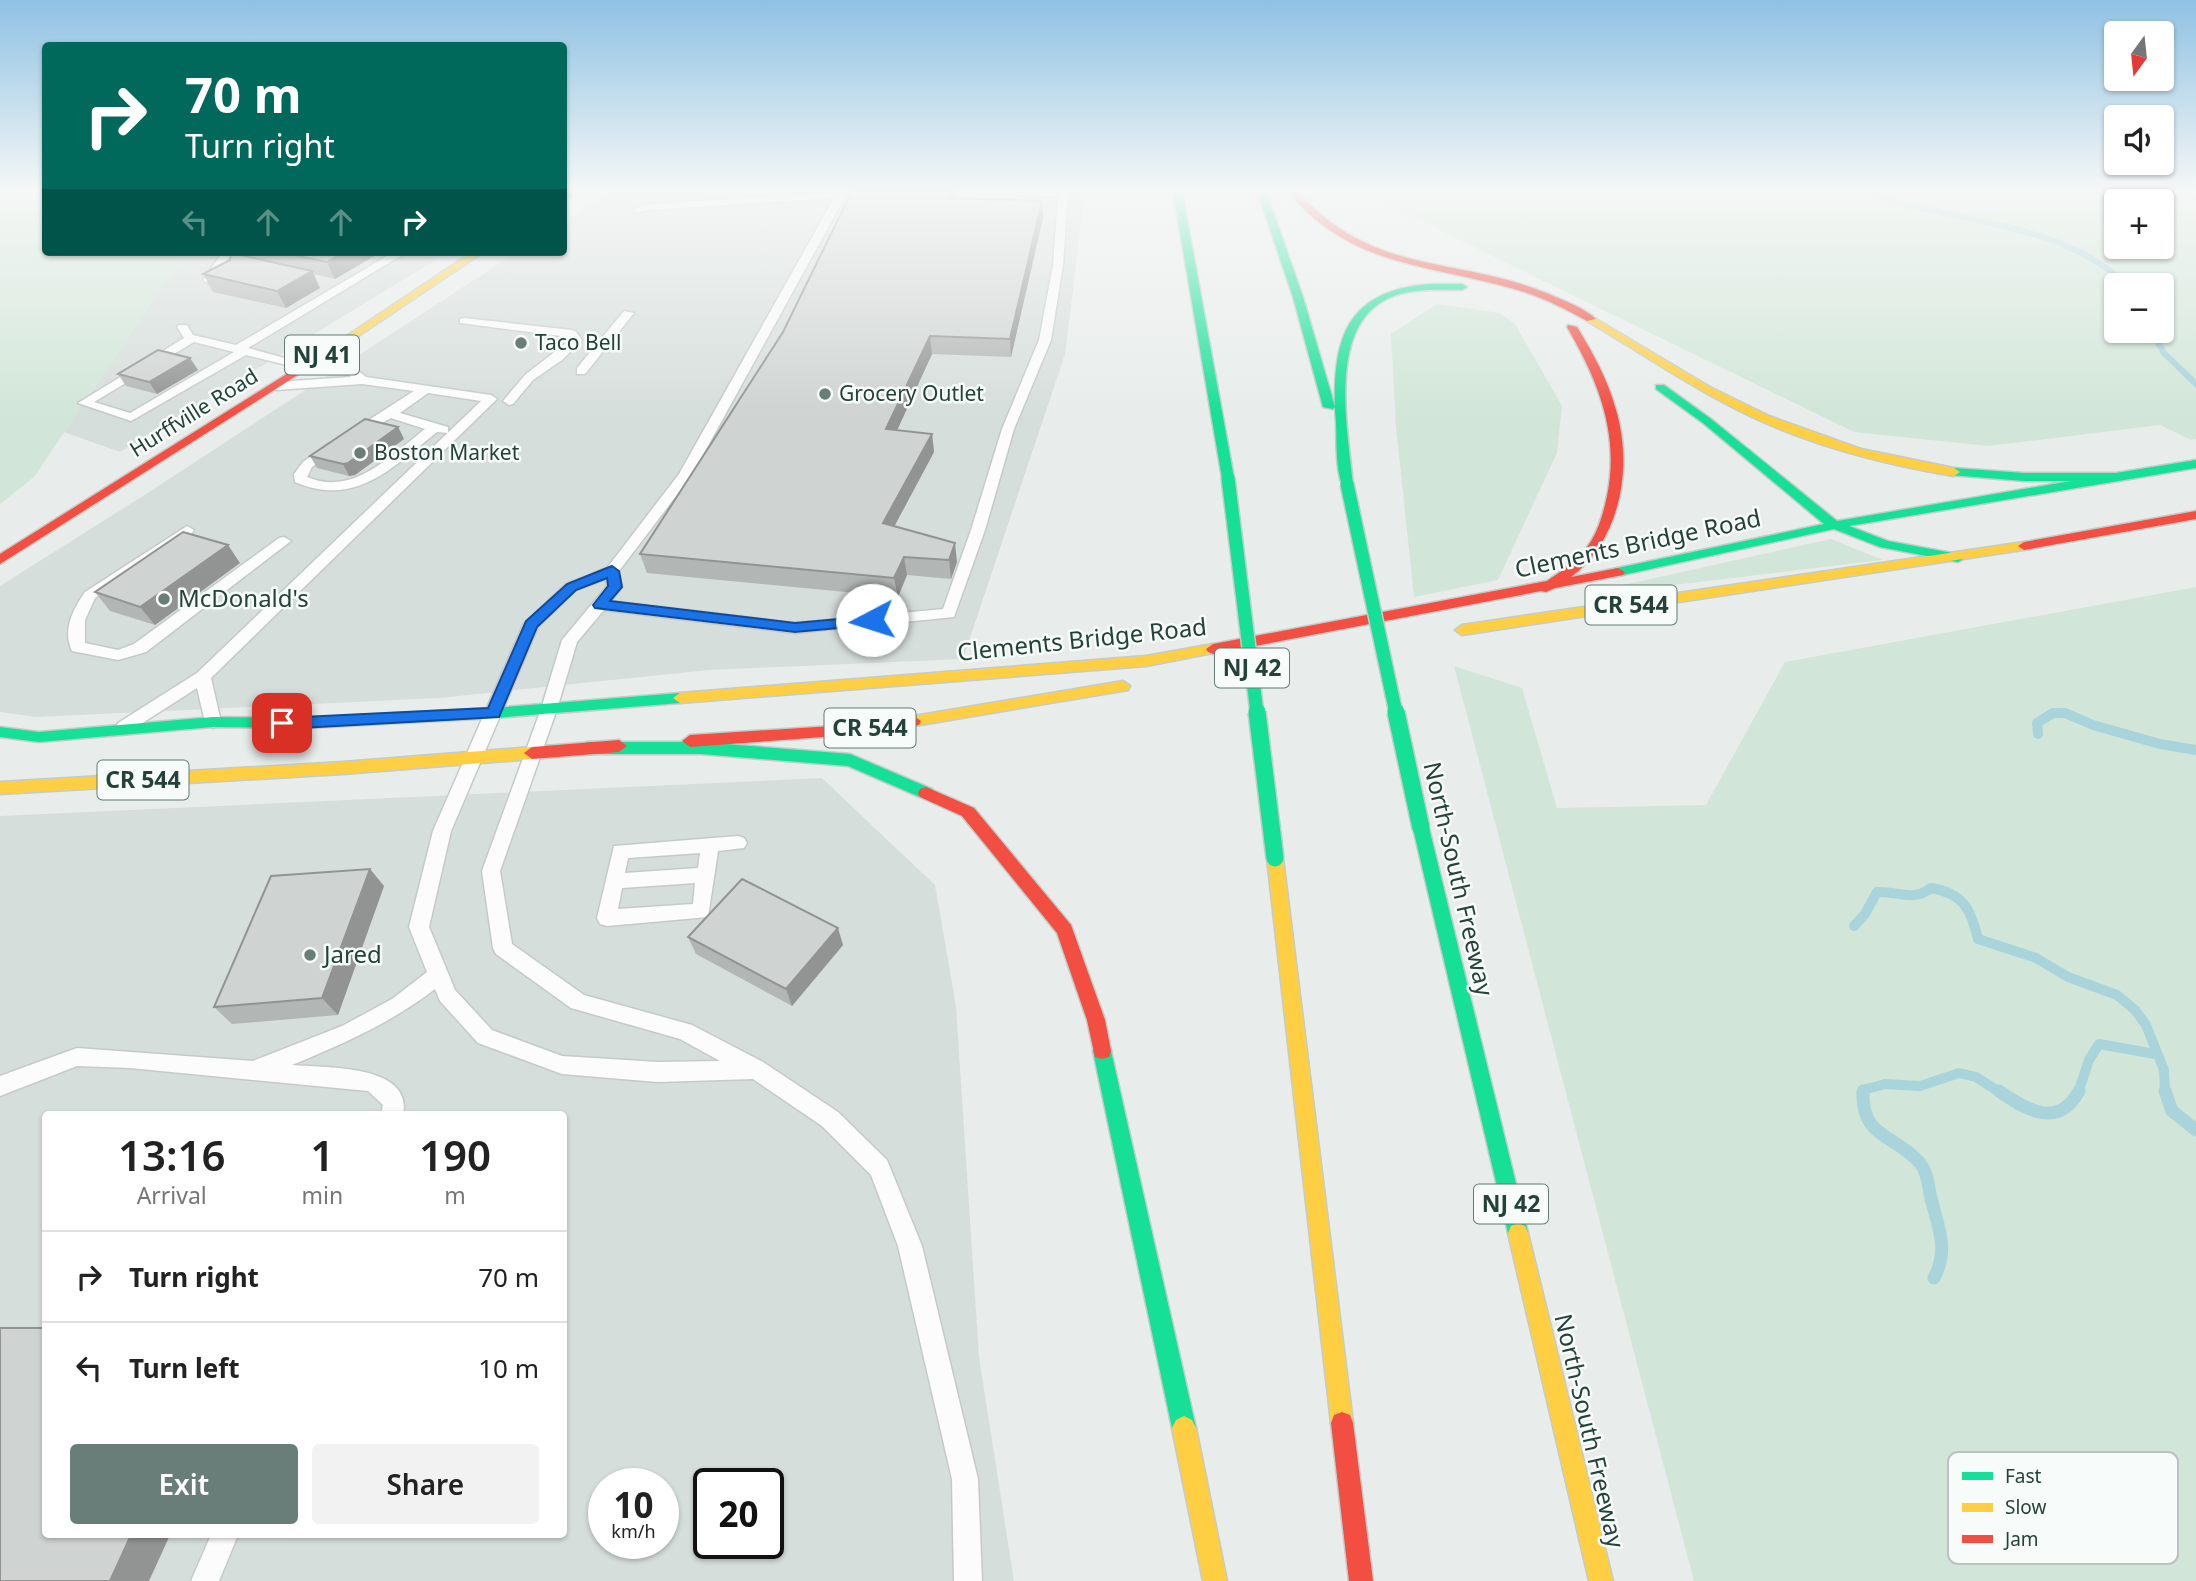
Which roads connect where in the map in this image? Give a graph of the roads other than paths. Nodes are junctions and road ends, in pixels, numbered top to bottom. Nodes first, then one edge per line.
1 (220, 265) edge
2 (380, 265) edge
3 (460, 265) edge
4 (805, 265) edge
5 (1058, 265) edge
6 (1192, 265) edge
7 (1285, 265) edge
8 (1430, 265) edge
9 (209, 280) edge
10 (330, 284) edge
11 (343, 287) junction
12 (628, 313) dead end
13 (464, 321) dead end
14 (1561, 322) junction
15 (183, 327) dead end
16 (192, 338) junction
17 (1602, 345) dead end
18 (241, 350) junction
19 (329, 351) junction
20 (303, 367) junction
21 (581, 371) dead end
22 (362, 380) junction
23 (1650, 380) dead end
24 (275, 386) junction
25 (426, 389) junction
26 (509, 401) dead end
27 (390, 414) junction
28 (434, 428) junction
29 (456, 433) junction
30 (2196, 464) edge
31 (2116, 477) junction
32 (1347, 484) junction
33 (2196, 512) edge
34 (1834, 525) junction
35 (187, 530) edge
36 (284, 541) dead end
37 (23, 546) junction
38 (1958, 558) junction
39 (0, 560) edge
40 (0, 566) edge
41 (612, 571) junction
42 (1546, 589) junction
43 (600, 605) junction
44 (1452, 631) dead end
45 (1398, 639) dead end
46 (1371, 643) dead end
47 (1265, 660) dead end
48 (1239, 665) dead end
49 (203, 677) junction
50 (1136, 684) dead end
51 (549, 709) junction
52 (494, 713) junction
53 (213, 722) junction
54 (118, 730) junction
55 (0, 732) edge
56 (587, 748) junction
57 (532, 753) junction
58 (475, 757) junction
59 (0, 788) edge
60 (737, 843) dead end
61 (710, 845) junction
62 (706, 875) junction
63 (614, 881) junction
64 (438, 975) junction
65 (756, 1069) junction
66 (255, 1070) junction
67 (0, 1086) edge
68 (393, 1111) edge
69 (224, 1538) edge
70 (205, 1581) edge
71 (968, 1581) edge
72 (1215, 1581) edge
73 (1361, 1581) edge
74 (1601, 1581) edge

1 - 9 lane
2 - 11 lane
3 - 19 main road, Hurffville Road / NJ 41
4 - 41 lane
5 - 43 lane
6 - 73 main road, NJ 42, bridge
7 - 32 main road, North-South Freeway / NJ 42
8 - 31 main road
10 - 11 lane
11 - 18 lane
12 - 21 lane
13 - 26 lane
14 - 17 main road
14 - 32 main road
14 - 42 main road
15 - 16 lane
16 - 18 lane
16 - 18 lane
18 - 20 lane
19 - 20 main road, Hurffville Road / NJ 41
19 - 22 lane
20 - 24 main road, Hurffville Road / NJ 41
22 - 24 lane
22 - 25 lane
23 - 34 main road
24 - 37 main road, Hurffville Road / NJ 41
25 - 27 lane
25 - 29 lane
27 - 28 lane
27 - 28 lane
28 - 29 lane
29 - 49 lane
30 - 31 main road, Clements Bridge Road / CR 544
31 - 34 main road, Clements Bridge Road / CR 544
32 - 74 main road, North-South Freeway / NJ 42, bridge
33 - 38 main road, CR 544
34 - 38 main road
34 - 42 main road, Clements Bridge Road / CR 544
35 - 36 lane
37 - 39 main road, Hurffville Road / NJ 41
37 - 40 main road
38 - 44 main road, CR 544
41 - 43 lane
41 - 52 lane
42 - 51 main road, Clements Bridge Road / CR 544
43 - 51 lane
45 - 46 main road
47 - 48 main road
49 - 53 lane
49 - 54 lane
50 - 56 main road, Clements Bridge Road / CR 544
51 - 52 main road, Clements Bridge Road / CR 544
51 - 57 lane
52 - 53 main road, Clements Bridge Road / CR 544
52 - 58 lane
53 - 54 main road, Clements Bridge Road / CR 544
54 - 55 main road, Clements Bridge Road / CR 544
56 - 57 main road, Clements Bridge Road / CR 544
56 - 72 main road
57 - 58 main road, Clements Bridge Road / CR 544
57 - 65 lane
58 - 59 main road, Clements Bridge Road / CR 544
58 - 64 lane
60 - 61 lane
61 - 62 lane
61 - 63 lane
62 - 63 lane
62 - 63 lane
64 - 65 lane
64 - 66 lane
65 - 71 lane
66 - 67 lane
66 - 68 lane
69 - 70 lane

